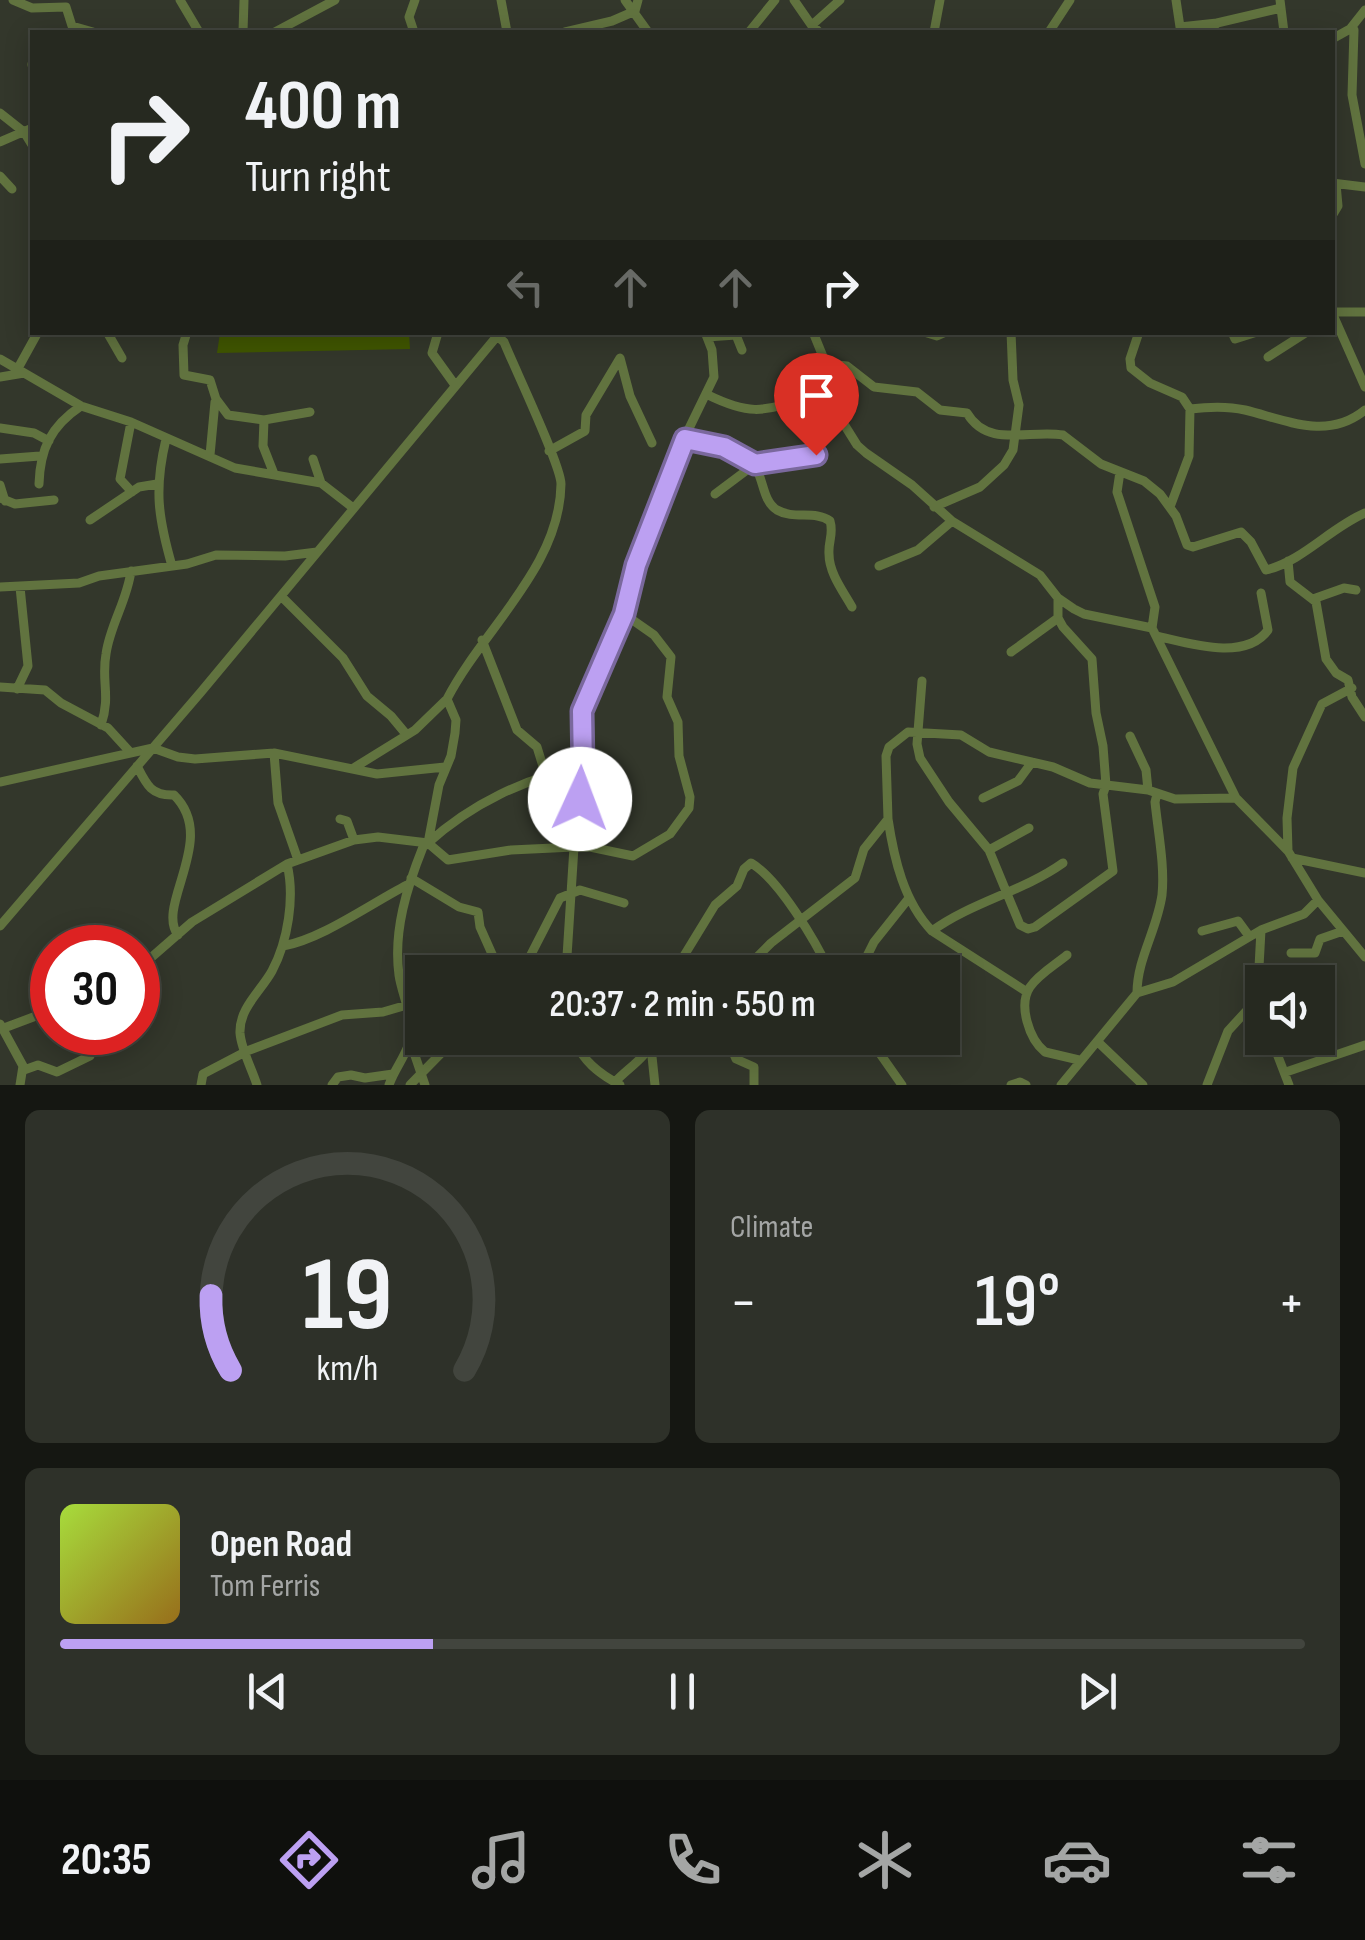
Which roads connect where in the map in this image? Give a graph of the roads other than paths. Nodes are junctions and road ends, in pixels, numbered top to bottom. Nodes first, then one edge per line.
1 (13, 0) edge
2 (180, 0) edge
3 (244, 0) edge
4 (335, 0) edge
5 (414, 0) edge
6 (501, 0) edge
7 (625, 0) edge
8 (775, 0) edge
9 (794, 0) edge
10 (840, 0) edge
11 (940, 0) edge
12 (1070, 0) edge
13 (1176, 0) edge
14 (1280, 4) edge
15 (636, 6) edge
16 (1365, 10) edge
17 (1217, 23) junction
18 (1365, 26) edge
19 (71, 29) edge
20 (1175, 29) edge
21 (198, 30) edge
22 (243, 30) edge
23 (279, 30) edge
24 (413, 30) edge
25 (507, 30) edge
26 (574, 30) edge
27 (647, 30) edge
28 (750, 30) edge
29 (814, 30) edge
30 (934, 30) edge
31 (1050, 30) edge
32 (1212, 30) edge
33 (1284, 30) edge
34 (1352, 30) junction
35 (1335, 38) edge
36 (0, 113) edge
37 (28, 130) edge
38 (0, 142) edge
39 (1365, 164) edge
40 (0, 176) edge
41 (1335, 184) edge
42 (1365, 187) edge
43 (12, 189) dead end
44 (1365, 312) edge
45 (1335, 313) edge
46 (1335, 318) edge
47 (37, 335) edge
48 (109, 335) edge
49 (185, 335) edge
50 (497, 335) edge
51 (499, 335) edge
52 (706, 335) edge
53 (814, 335) edge
54 (1011, 335) edge
55 (1138, 335) edge
56 (1302, 335) edge
57 (437, 336) dead end
58 (742, 350) dead end
59 (1268, 357) dead end
60 (122, 358) dead end
61 (0, 360) edge
62 (826, 364) junction
63 (21, 372) junction
64 (0, 378) edge
65 (455, 385) junction
66 (1365, 387) edge
67 (708, 395) junction
68 (216, 399) junction
69 (803, 399) dead end
70 (81, 406) junction
71 (1190, 409) junction
72 (1365, 410) edge
73 (310, 412) dead end
74 (264, 420) junction
75 (130, 422) junction
76 (0, 428) edge
77 (1012, 437) junction
78 (166, 438) junction
79 (685, 439) junction
80 (48, 441) junction
81 (652, 443) dead end
82 (549, 450) junction
83 (816, 455) dead end
84 (40, 456) junction
85 (210, 456) junction
86 (0, 459) edge
87 (313, 460) dead end
88 (755, 464) junction
89 (1120, 472) junction
90 (277, 476) junction
91 (321, 483) junction
92 (40, 484) dead end
93 (157, 484) junction
94 (0, 485) edge
95 (132, 492) junction
96 (715, 494) dead end
97 (3, 500) edge
98 (54, 500) dead end
99 (934, 507) junction
100 (1170, 507) junction
101 (352, 508) junction
102 (1365, 513) edge
103 (90, 520) dead end
104 (952, 521) junction
105 (317, 552) junction
106 (1288, 561) junction
107 (172, 566) junction
108 (879, 566) dead end
109 (131, 571) junction
110 (20, 586) junction
111 (0, 587) edge
112 (1356, 590) dead end
113 (1261, 593) dead end
114 (281, 596) junction
115 (1058, 598) junction
116 (1313, 598) junction
117 (852, 607) dead end
118 (624, 614) junction
119 (1058, 618) junction
120 (1154, 632) junction
121 (486, 636) junction
122 (1011, 652) dead end
123 (922, 681) dead end
124 (0, 688) edge
125 (1352, 688) junction
126 (17, 689) junction
127 (1365, 698) edge
128 (447, 699) junction
129 (1357, 706) junction
130 (1365, 718) edge
131 (101, 725) junction
132 (918, 731) junction
133 (406, 734) junction
134 (1130, 736) dead end
135 (152, 748) junction
136 (130, 752) junction
137 (274, 753) junction
138 (1032, 762) junction
139 (137, 766) junction
140 (445, 767) junction
141 (583, 768) junction
142 (352, 769) junction
143 (546, 776) junction
144 (0, 782) edge
145 (1106, 785) junction
146 (1153, 792) junction
147 (983, 798) dead end
148 (1236, 798) junction
149 (340, 819) dead end
150 (888, 819) junction
151 (1029, 828) dead end
152 (354, 840) junction
153 (428, 843) junction
154 (574, 847) junction
155 (989, 850) junction
156 (1290, 854) junction
157 (292, 862) junction
158 (1062, 863) dead end
159 (1365, 873) edge
160 (409, 881) junction
161 (571, 892) junction
162 (1007, 894) junction
163 (909, 898) junction
164 (1318, 900) junction
165 (624, 903) dead end
166 (800, 919) junction
167 (0, 926) edge
168 (1261, 930) junction
169 (1342, 930) junction
170 (932, 931) junction
171 (1202, 931) dead end
172 (178, 935) junction
173 (1249, 936) junction
174 (283, 946) junction
175 (160, 950) edge
176 (1291, 953) dead end
177 (492, 955) edge
178 (530, 955) edge
179 (567, 955) edge
180 (684, 955) edge
181 (756, 955) edge
182 (820, 955) edge
183 (868, 955) edge
184 (1066, 955) dead end
185 (1365, 957) edge
186 (1259, 965) edge
187 (1026, 992) junction
188 (1137, 994) junction
189 (405, 997) edge
190 (405, 1005) edge
191 (1245, 1012) edge
192 (30, 1017) edge
193 (2, 1026) edge
194 (1098, 1042) junction
195 (1365, 1046) edge
196 (247, 1051) junction
197 (405, 1052) edge
198 (414, 1055) edge
199 (442, 1055) edge
200 (582, 1055) edge
201 (646, 1055) edge
202 (653, 1055) edge
203 (734, 1055) edge
204 (881, 1055) edge
205 (1278, 1055) edge
206 (90, 1056) dead end
207 (1079, 1060) junction
208 (24, 1070) junction
209 (1286, 1072) junction
210 (394, 1074) junction
211 (422, 1080) edge
212 (618, 1084) edge
213 (20, 1085) edge
214 (201, 1085) edge
215 (258, 1085) edge
216 (332, 1085) edge
217 (390, 1085) edge
218 (410, 1085) edge
219 (655, 1085) edge
220 (754, 1085) edge
221 (902, 1085) edge
222 (1010, 1085) edge
223 (1026, 1085) edge
224 (1060, 1085) edge
225 (1143, 1085) edge
226 (1207, 1085) edge
227 (1290, 1085) edge

1 - 19 street
2 - 21 street
3 - 22 street
4 - 23 street
5 - 24 street
6 - 25 street
7 - 15 street
8 - 28 street
9 - 29 street
10 - 29 street
11 - 30 street
12 - 31 street
13 - 20 street
14 - 17 street
14 - 33 street
15 - 26 street
15 - 27 street
16 - 34 street
17 - 20 street
17 - 32 street
18 - 34 street
34 - 35 street
34 - 39 street
36 - 37 street
37 - 38 street
40 - 43 street
41 - 42 street
44 - 45 street
46 - 66 street
47 - 63 street
48 - 60 street
49 - 68 street
50 - 65 street
51 - 82 street
52 - 58 street
52 - 67 street
53 - 62 street
54 - 77 street
55 - 71 street
56 - 59 street
57 - 65 street
61 - 63 street
62 - 77 street
62 - 99 street
63 - 64 street
63 - 70 street
65 - 101 street
67 - 69 street
67 - 79 street
68 - 74 street
68 - 85 street
70 - 75 street
70 - 80 street
71 - 72 street
71 - 100 street
73 - 74 street
74 - 90 street
75 - 78 street
75 - 95 street
76 - 80 street
77 - 89 street
77 - 99 street
78 - 85 street
78 - 93 street
79 - 88 street
79 - 118 street
80 - 84 street
81 - 82 street
82 - 121 street
83 - 88 street
84 - 86 street
84 - 92 street
85 - 90 street
87 - 91 street
88 - 96 street
88 - 117 street
89 - 100 street
89 - 120 street
90 - 91 street
91 - 101 street
93 - 95 street
93 - 107 street
94 - 97 street
95 - 103 street
97 - 98 street
99 - 104 street
100 - 106 street
101 - 105 street
102 - 106 street
104 - 108 street
104 - 115 street
105 - 107 street
105 - 114 street
106 - 116 street
107 - 109 street
109 - 110 street
109 - 131 street
110 - 111 street
110 - 126 street
112 - 116 street
113 - 120 street
114 - 133 street
114 - 135 street
115 - 119 street
115 - 120 street
116 - 125 street
118 - 141 street
118 - 154 street
119 - 122 street
119 - 145 street
120 - 148 street
121 - 128 street
121 - 143 street
123 - 132 street
124 - 126 street
125 - 129 street
125 - 156 street
126 - 131 street
127 - 129 street
128 - 133 street
128 - 140 street
129 - 130 street
131 - 136 street
132 - 138 street
132 - 150 street
132 - 155 street
133 - 142 street
134 - 146 street
135 - 136 street
135 - 137 street
135 - 139 street
136 - 144 street
137 - 142 street
137 - 157 street
138 - 145 street
138 - 147 street
139 - 167 street
139 - 172 street
140 - 142 street
140 - 153 street
141 - 143 street
141 - 154 street
143 - 153 street
145 - 146 street
145 - 162 street
146 - 148 street
146 - 188 street
148 - 156 street
149 - 152 street
150 - 163 street
150 - 166 street
151 - 155 street
152 - 153 street
152 - 157 street
153 - 154 street
153 - 160 street
154 - 161 street
155 - 162 street
156 - 159 street
156 - 164 street
157 - 172 street
157 - 174 street
158 - 162 street
160 - 174 street
160 - 177 street
160 - 189 street
161 - 165 street
161 - 178 street
161 - 179 street
162 - 170 street
163 - 170 street
163 - 183 street
164 - 168 street
164 - 169 street
166 - 180 street
166 - 181 street
166 - 182 street
168 - 173 street
168 - 186 street
169 - 176 street
169 - 185 street
170 - 187 street
171 - 173 street
172 - 175 street
173 - 188 street
174 - 196 street
184 - 187 street
187 - 207 street
188 - 194 street
190 - 196 street
191 - 226 street
192 - 193 street
193 - 208 street
194 - 207 street
194 - 225 street
195 - 209 street
196 - 214 street
196 - 215 street
197 - 210 street
198 - 211 street
199 - 211 street
200 - 212 street
201 - 212 street
202 - 219 street
203 - 220 street
204 - 221 street
205 - 209 street
206 - 208 street
207 - 224 street
208 - 213 street
209 - 227 street
210 - 216 street
210 - 217 street
211 - 218 street
222 - 223 street

